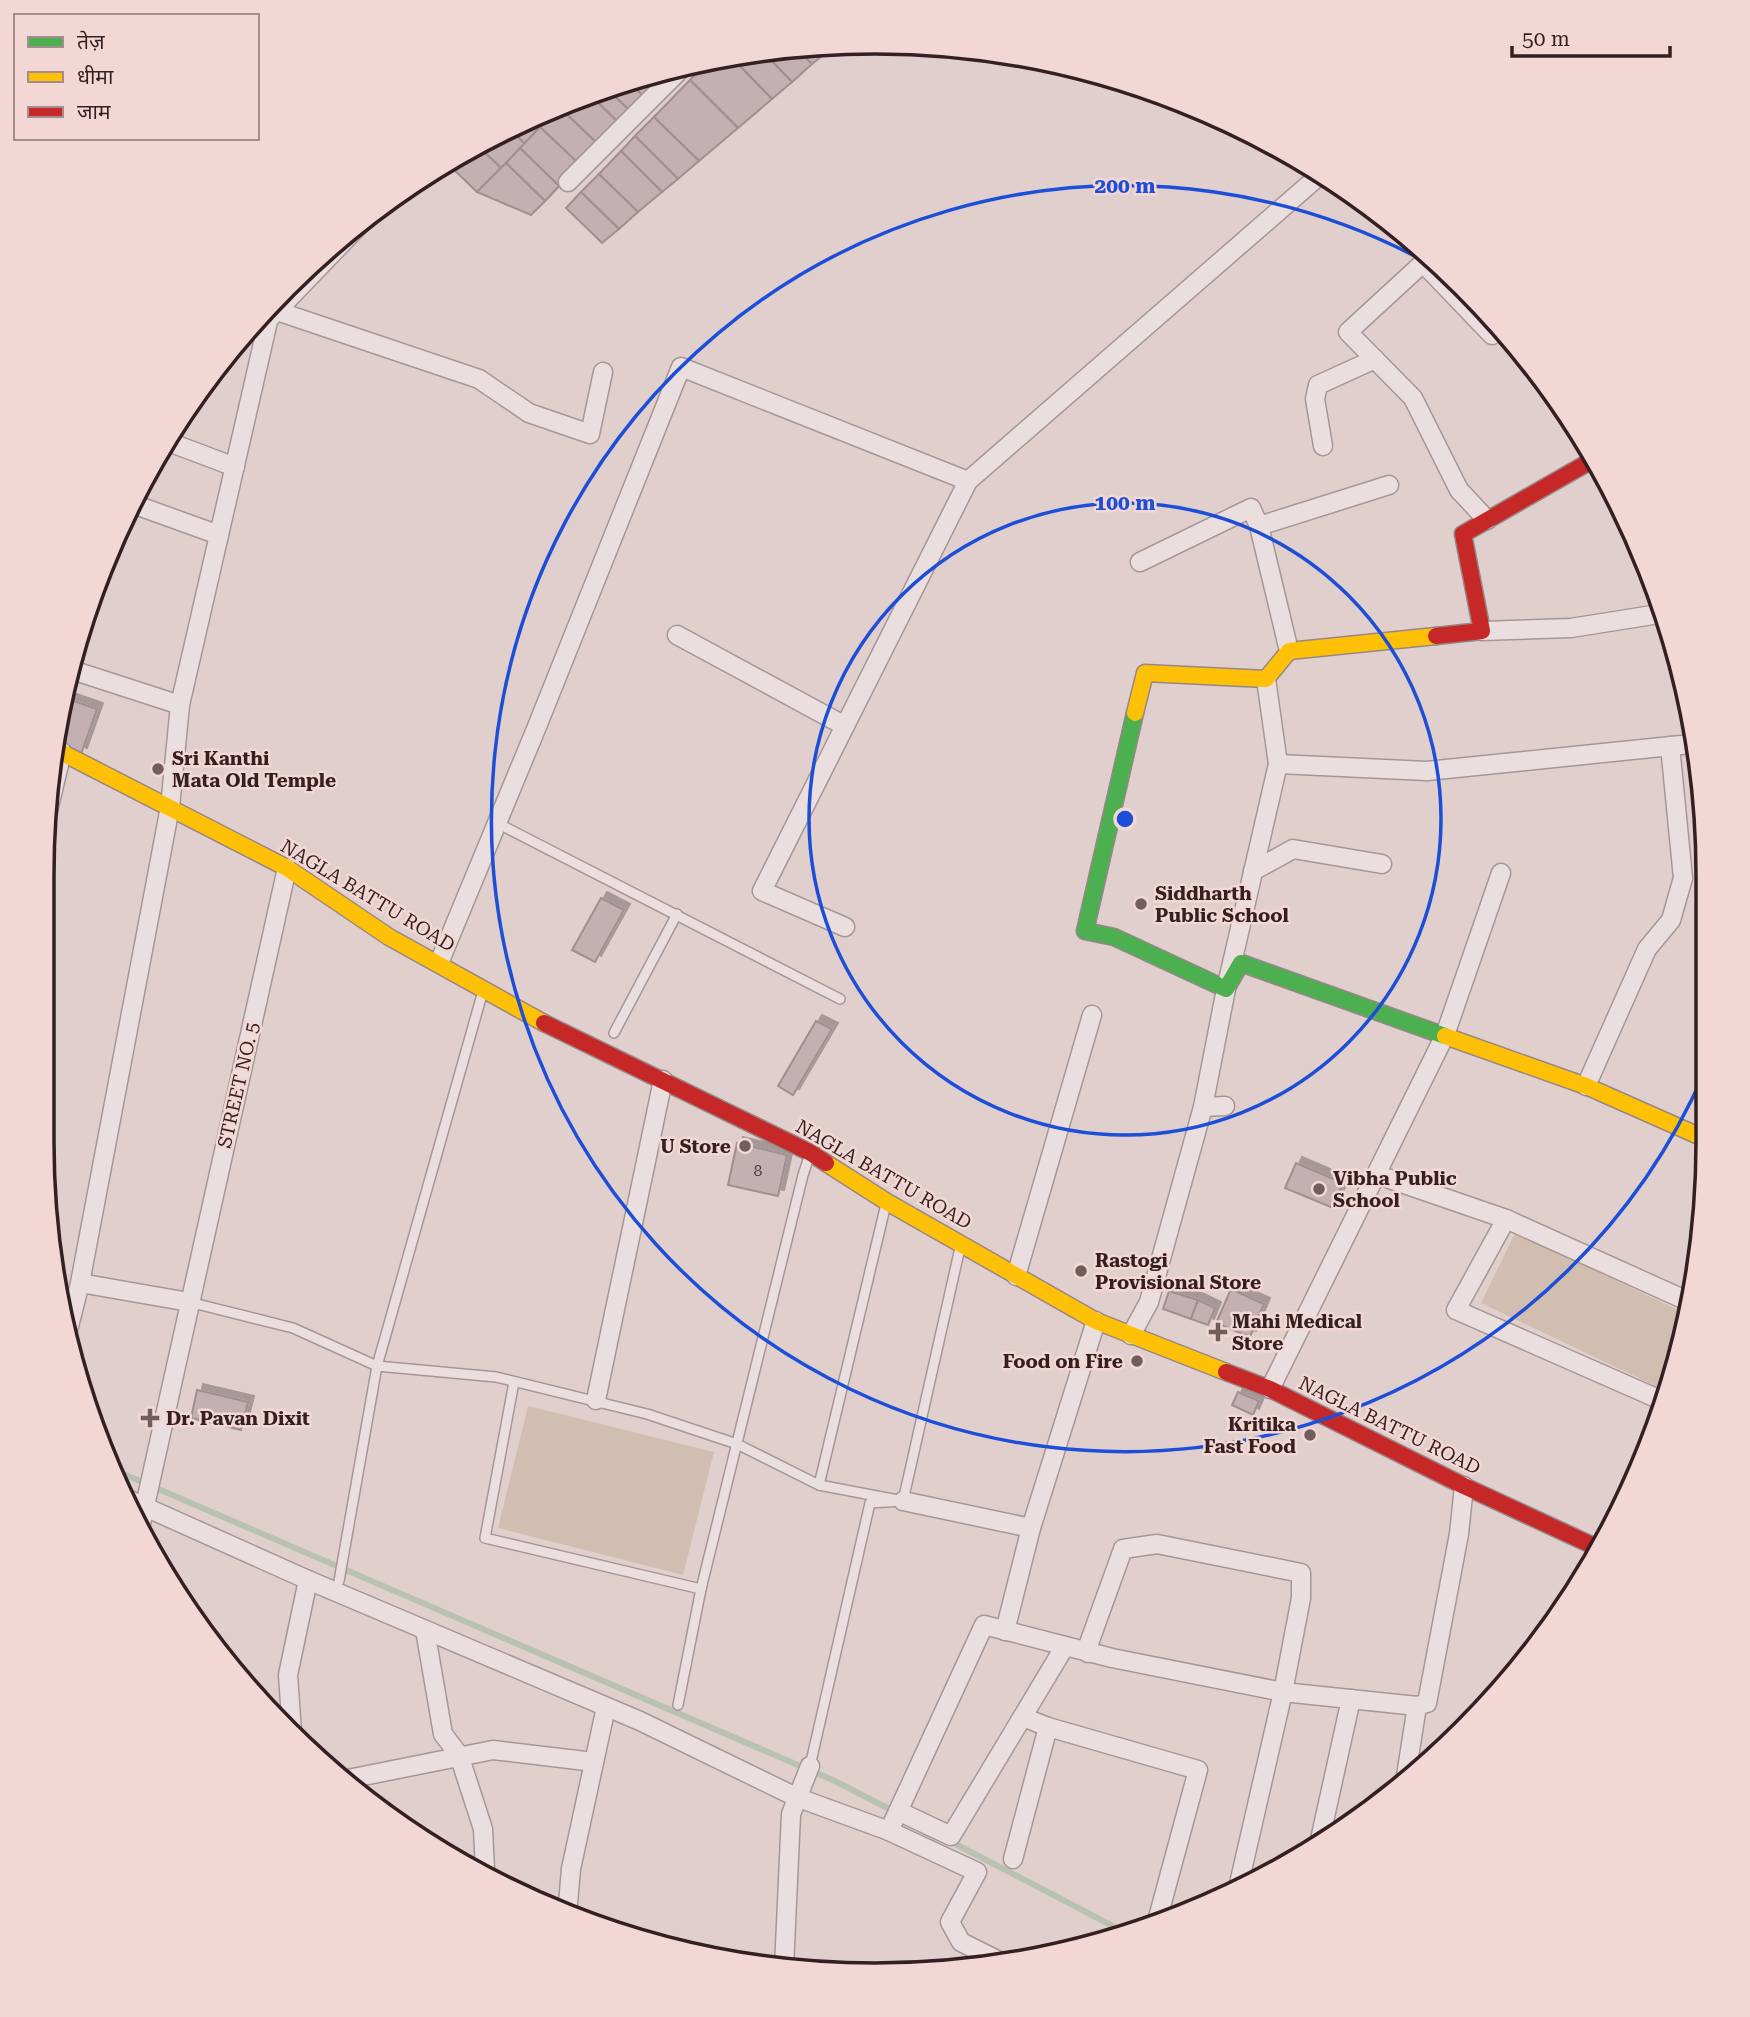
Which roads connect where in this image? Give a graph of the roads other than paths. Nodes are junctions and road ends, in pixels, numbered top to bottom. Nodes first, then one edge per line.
1 (670, 80) edge
2 (1313, 181) edge
3 (568, 182) dead end
4 (1422, 264) edge
5 (1440, 281) edge
6 (278, 313) edge
7 (271, 321) edge
8 (1492, 335) edge
9 (1374, 359) junction
10 (603, 372) dead end
11 (177, 445) edge
12 (1324, 446) dead end
13 (1585, 464) edge
14 (234, 467) junction
15 (968, 481) junction
16 (1389, 485) dead end
17 (142, 507) edge
18 (1487, 520) junction
19 (1259, 526) junction
20 (219, 535) junction
21 (1140, 562) dead end
22 (1653, 615) edge
23 (1482, 631) junction
24 (677, 635) dead end
25 (1289, 650) junction
26 (80, 673) edge
27 (1266, 679) junction
28 (180, 705) junction
29 (845, 726) junction
30 (1685, 745) edge
31 (1670, 746) junction
32 (64, 753) edge
33 (1278, 764) junction
34 (170, 807) junction
35 (497, 823) junction
36 (1382, 864) dead end
37 (287, 868) junction
38 (1253, 871) junction
39 (1501, 873) dead end
40 (677, 914) junction
41 (845, 927) dead end
42 (439, 962) junction
43 (483, 989) junction
44 (1226, 989) junction
45 (840, 999) dead end
46 (1092, 1015) dead end
47 (614, 1033) dead end
48 (1445, 1035) junction
49 (663, 1080) junction
50 (1586, 1086) junction
51 (1224, 1106) dead end
52 (1203, 1107) junction
53 (1696, 1135) edge
54 (811, 1153) junction
55 (1378, 1175) junction
56 (887, 1202) junction
57 (1506, 1219) junction
58 (961, 1243) junction
59 (1016, 1276) junction
60 (80, 1283) junction
61 (1681, 1298) edge
62 (189, 1302) junction
63 (72, 1313) edge
64 (1096, 1321) junction
65 (1131, 1335) junction
66 (377, 1366) junction
67 (514, 1382) junction
68 (1270, 1389) junction
69 (1655, 1397) edge
70 (596, 1400) junction
71 (737, 1444) junction
72 (819, 1485) junction
73 (1464, 1486) junction
74 (148, 1495) junction
75 (135, 1496) edge
76 (903, 1501) junction
77 (144, 1513) edge
78 (1031, 1528) junction
79 (1590, 1544) edge
80 (308, 1580) junction
81 (339, 1581) dead end
82 (701, 1589) junction
83 (425, 1630) junction
84 (1005, 1631) junction
85 (1065, 1646) junction
86 (1088, 1653) junction
87 (1283, 1692) junction
88 (1351, 1699) junction
89 (678, 1705) dead end
90 (1417, 1706) junction
91 (606, 1707) junction
92 (1024, 1717) junction
93 (291, 1718) edge
94 (1048, 1727) junction
95 (459, 1755) junction
96 (594, 1762) junction
97 (1410, 1764) edge
98 (810, 1766) joint
99 (356, 1777) edge
100 (799, 1791) junction
101 (894, 1820) junction
102 (1322, 1830) edge
103 (1013, 1859) dead end
104 (485, 1863) edge
105 (1241, 1877) edge
106 (568, 1903) edge
107 (1160, 1911) edge
108 (987, 1955) edge
109 (784, 1958) edge

1 - 3 street
2 - 15 street
4 - 9 street
5 - 8 street
6 - 10 street
7 - 14 street
9 - 12 street
9 - 18 street
11 - 14 street
13 - 18 street
14 - 20 street
15 - 29 street
15 - 35 street
16 - 19 street
17 - 20 street
18 - 23 street
19 - 21 street
19 - 25 street
20 - 28 street
22 - 23 street
23 - 25 street
24 - 29 street
25 - 27 street
26 - 28 street
27 - 33 street
27 - 44 street
28 - 34 street
29 - 41 street
30 - 31 street
31 - 33 street
31 - 50 street
32 - 34 street, NAGLA BATTU ROAD
33 - 38 street
34 - 37 street, NAGLA BATTU ROAD
34 - 60 street
35 - 40 lane
35 - 42 street
36 - 38 street
37 - 42 street, NAGLA BATTU ROAD
37 - 62 street, STREET NO. 5
38 - 44 street
39 - 48 street
40 - 45 lane
40 - 47 lane
42 - 43 street, NAGLA BATTU ROAD
43 - 49 street, NAGLA BATTU ROAD
43 - 66 lane
44 - 48 street
44 - 52 street
46 - 59 street
48 - 50 street
48 - 55 street
49 - 54 street, NAGLA BATTU ROAD
49 - 70 street
50 - 53 street
51 - 52 street
52 - 65 street
54 - 56 street, NAGLA BATTU ROAD
54 - 71 lane
55 - 57 street
55 - 68 street
56 - 58 street, NAGLA BATTU ROAD
56 - 72 lane
57 - 61 street
57 - 69 street
58 - 59 street, NAGLA BATTU ROAD
58 - 76 lane
59 - 64 street, NAGLA BATTU ROAD
60 - 62 street
60 - 63 street
62 - 66 lane
62 - 74 street, STREET NO. 5
64 - 65 street, NAGLA BATTU ROAD
64 - 78 street
65 - 68 street, NAGLA BATTU ROAD
66 - 67 lane
66 - 81 lane
67 - 70 lane
67 - 82 lane
68 - 73 street, NAGLA BATTU ROAD
70 - 71 lane
71 - 72 lane
71 - 82 lane
72 - 76 lane
73 - 79 street, NAGLA BATTU ROAD
73 - 90 street
74 - 75 street
74 - 77 street, STREET NO. 5
74 - 80 street
76 - 78 street
76 - 98 lane
78 - 84 street
80 - 83 street
80 - 93 street
82 - 89 lane
83 - 91 street
83 - 95 street
84 - 85 street
84 - 101 street
85 - 86 street
85 - 92 street
86 - 87 street
86 - 87 street
87 - 88 street
87 - 105 street
88 - 90 street
88 - 102 street
90 - 97 street
91 - 96 street
91 - 100 street
92 - 94 street
92 - 101 street
94 - 103 street
94 - 107 street
95 - 96 street
95 - 99 street
95 - 104 street
96 - 106 street
98 - 100 street
100 - 101 street
100 - 109 street
101 - 108 street

